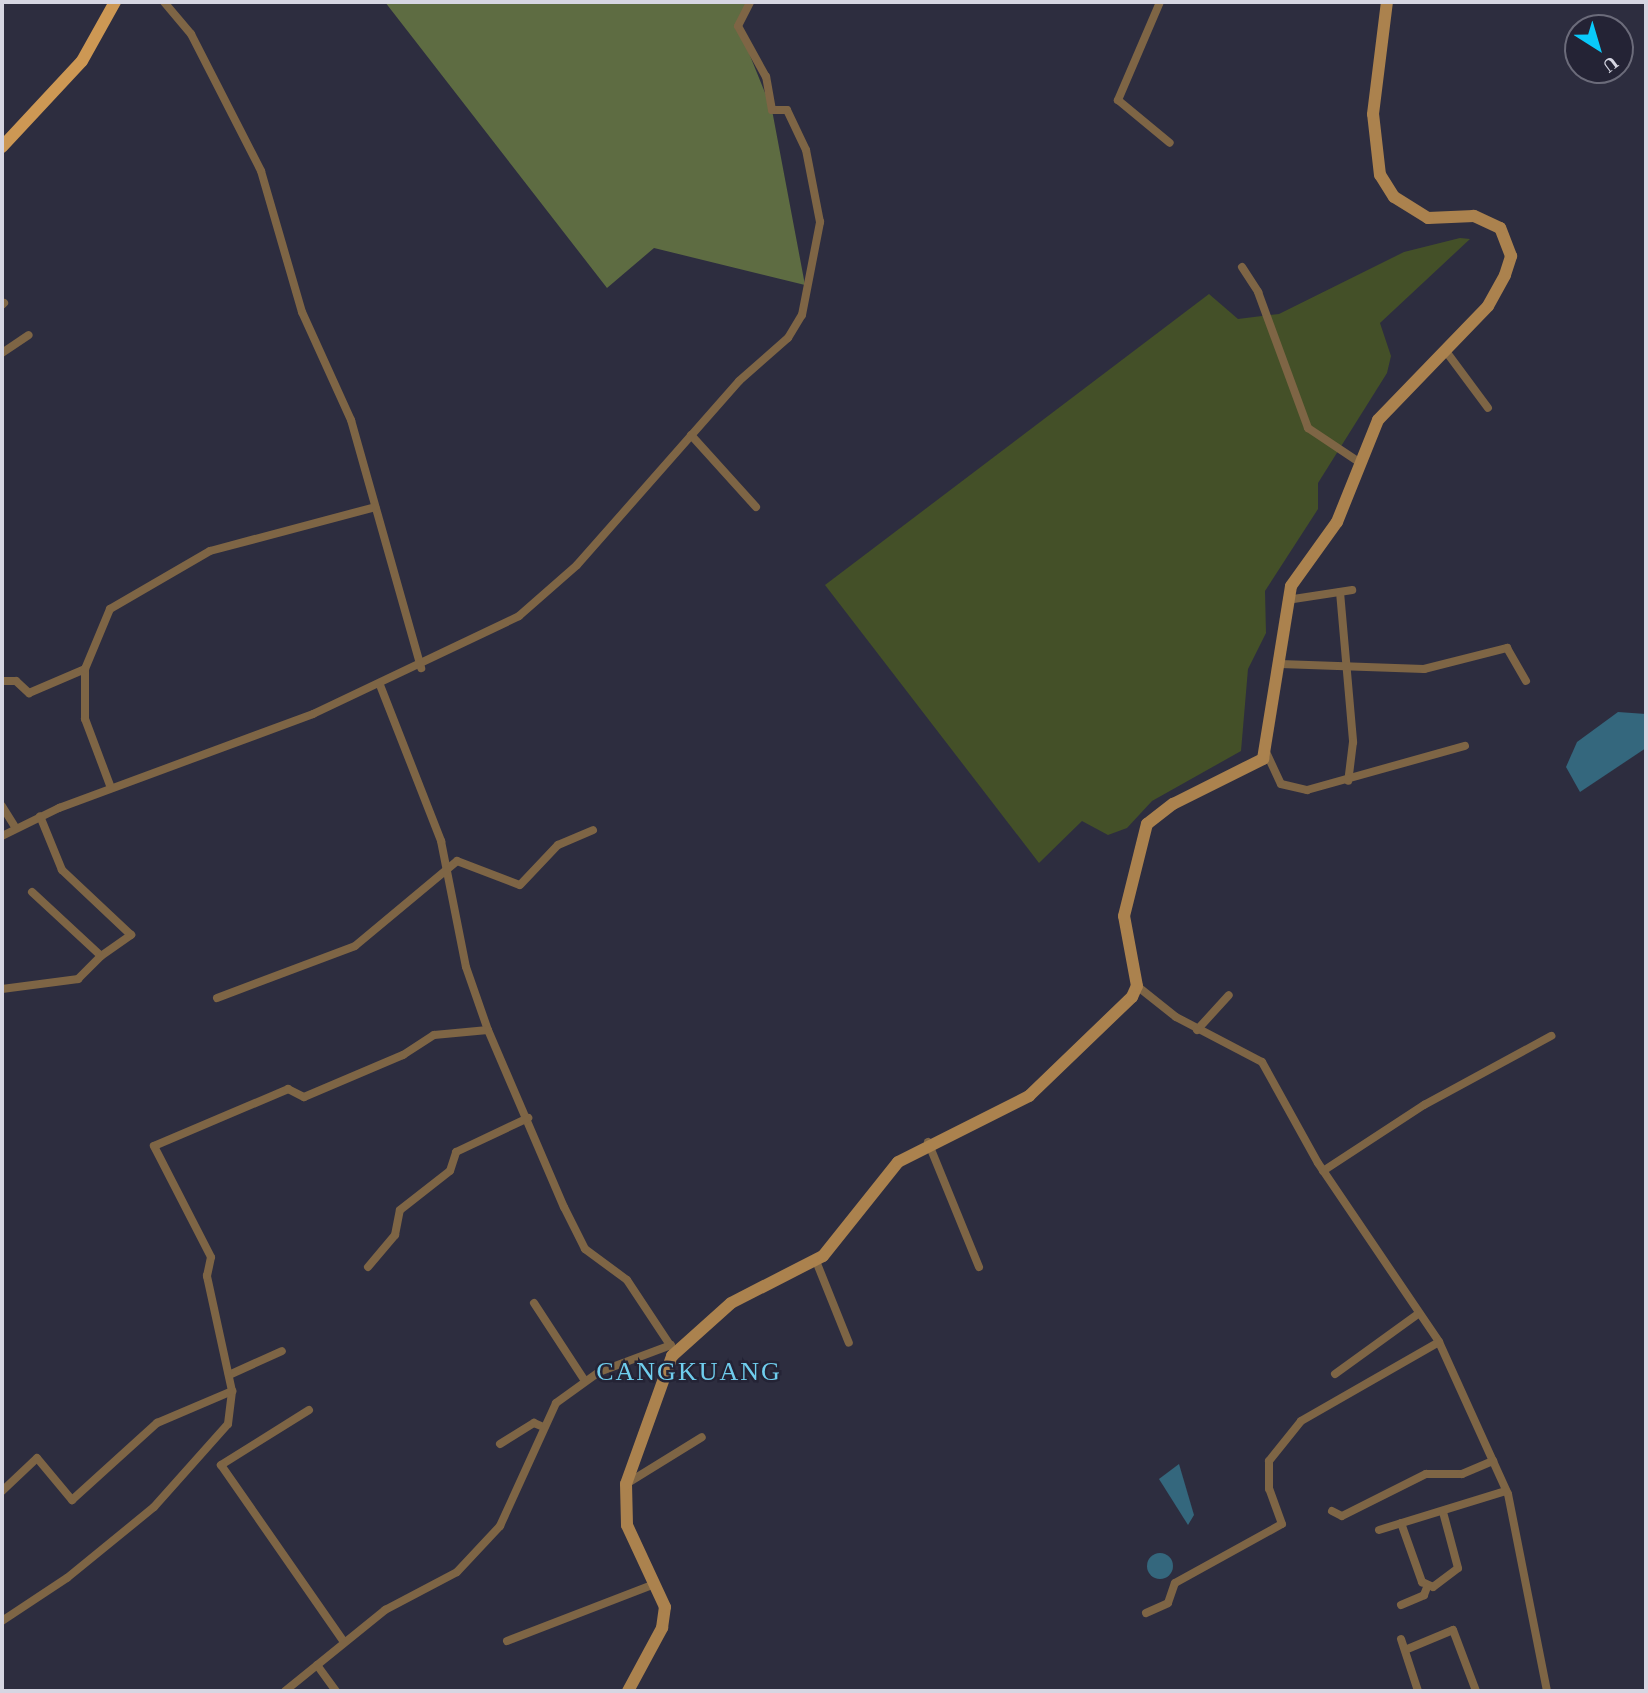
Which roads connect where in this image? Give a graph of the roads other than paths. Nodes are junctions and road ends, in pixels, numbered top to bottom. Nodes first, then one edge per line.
1 (114, 2) edge
2 (164, 2) edge
3 (750, 2) edge
4 (1160, 2) edge
5 (1387, 2) edge
6 (1170, 143) dead end
7 (2, 147) edge
8 (1242, 267) dead end
9 (29, 335) dead end
10 (1445, 350) junction
11 (2, 353) edge
12 (1488, 408) dead end
13 (691, 435) junction
14 (1359, 462) junction
15 (375, 507) junction
16 (756, 507) dead end
17 (1352, 590) dead end
18 (1340, 592) junction
19 (1287, 600) junction
20 (1280, 664) junction
21 (1346, 665) junction
22 (421, 667) junction
23 (85, 669) junction
24 (2, 681) edge
25 (1526, 681) dead end
26 (380, 685) junction
27 (1465, 746) dead end
28 (1266, 752) junction
29 (1348, 781) junction
30 (111, 788) junction
31 (2, 806) edge
32 (40, 817) junction
33 (16, 828) junction
34 (593, 830) dead end
35 (2, 836) edge
36 (445, 869) junction
37 (32, 891) dead end
38 (101, 956) junction
39 (1138, 986) junction
40 (2, 989) edge
41 (1229, 995) dead end
42 (217, 998) dead end
43 (488, 1030) junction
44 (1198, 1030) junction
45 (1550, 1036) dead end
46 (528, 1118) junction
47 (928, 1142) junction
48 (1323, 1171) junction
49 (816, 1261) junction
50 (368, 1267) dead end
51 (979, 1267) dead end
52 (534, 1303) dead end
53 (1418, 1314) junction
54 (1439, 1342) junction
55 (849, 1343) dead end
56 (673, 1348) junction
57 (282, 1351) dead end
58 (1335, 1374) dead end
59 (229, 1375) junction
60 (585, 1381) junction
61 (232, 1391) junction
62 (309, 1410) dead end
63 (541, 1426) junction
64 (702, 1437) dead end
65 (500, 1444) dead end
66 (1493, 1461) junction
67 (626, 1483) junction
68 (2, 1491) edge
69 (1506, 1491) junction
70 (1332, 1511) dead end
71 (1443, 1512) junction
72 (1401, 1523) junction
73 (1379, 1530) dead end
74 (655, 1584) junction
75 (1427, 1587) junction
76 (1401, 1605) dead end
77 (1146, 1613) dead end
78 (2, 1621) edge
79 (1401, 1639) dead end
80 (507, 1641) dead end
81 (344, 1642) junction
82 (1405, 1650) junction
83 (317, 1665) junction
84 (285, 1691) edge
85 (336, 1691) edge
86 (628, 1691) edge
87 (1418, 1691) edge
88 (1476, 1691) edge
89 (1547, 1691) edge

1 - 7 main road
2 - 15 street
3 - 13 street
4 - 6 street
5 - 10 street
8 - 14 street
9 - 11 street
10 - 12 street
10 - 14 street
13 - 16 street
13 - 22 street
14 - 19 street
15 - 22 street
15 - 23 street
17 - 18 street
18 - 19 street
18 - 21 street
19 - 20 street
20 - 21 street
20 - 28 street
21 - 25 street
21 - 29 street
22 - 26 street
23 - 24 street
23 - 30 street
26 - 30 street
26 - 36 street
27 - 29 street
28 - 29 street
28 - 39 street
30 - 32 street
31 - 33 street
32 - 33 street
32 - 38 street
33 - 35 street
34 - 36 street
36 - 42 street
36 - 43 street
37 - 38 street
38 - 40 street
39 - 44 street
39 - 47 street
41 - 44 street
43 - 46 street
43 - 59 street
44 - 48 street
45 - 48 street
46 - 50 street
46 - 56 street
47 - 49 street
47 - 51 street
48 - 53 street
49 - 55 street
49 - 56 street
52 - 60 street
53 - 54 street
53 - 58 street
54 - 66 street
54 - 77 street
56 - 60 street
56 - 67 street
57 - 59 street
59 - 61 street
60 - 63 street
61 - 68 street
61 - 78 street
62 - 81 street
63 - 65 street
63 - 81 street
64 - 67 street
66 - 69 street
66 - 70 street
67 - 74 street
69 - 71 street
69 - 89 street
71 - 72 street
71 - 75 street
72 - 73 street
72 - 75 street
74 - 80 street
74 - 86 street
75 - 76 street
79 - 82 street
81 - 83 street
82 - 87 street
82 - 88 street
83 - 84 street
83 - 85 street

